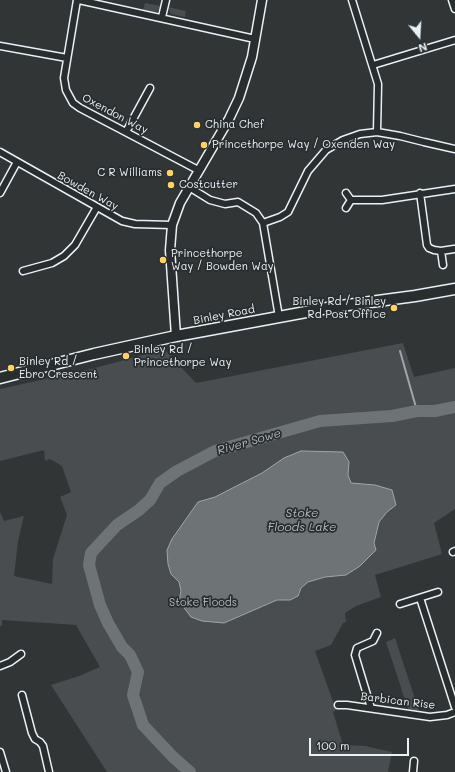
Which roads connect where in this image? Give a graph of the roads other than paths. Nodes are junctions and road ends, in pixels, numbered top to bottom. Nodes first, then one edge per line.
1 (78, 0) edge
2 (166, 0) edge
3 (262, 0) edge
4 (352, 0) edge
5 (452, 0) edge
6 (455, 9) edge
7 (162, 17) junction
8 (256, 39) junction
9 (455, 40) edge
10 (0, 46) edge
11 (67, 58) junction
12 (373, 65) junction
13 (150, 88) dead end
14 (126, 132) junction
15 (377, 132) junction
16 (455, 148) edge
17 (0, 152) edge
18 (17, 162) junction
19 (198, 170) junction
20 (188, 187) junction
21 (455, 189) edge
22 (0, 193) edge
23 (346, 193) dead end
24 (420, 194) junction
25 (351, 200) junction
26 (97, 207) junction
27 (346, 208) dead end
28 (263, 223) junction
29 (172, 225) junction
30 (454, 249) dead end
31 (441, 251) junction
32 (443, 265) dead end
33 (23, 271) dead end
34 (455, 289) edge
35 (279, 317) junction
36 (176, 336) junction
37 (0, 378) edge
38 (438, 592) dead end
39 (420, 598) junction
40 (400, 604) dead end
41 (377, 633) dead end
42 (21, 654) dead end
43 (0, 666) edge
44 (22, 695) dead end
45 (338, 706) dead end
46 (455, 707) edge
47 (371, 708) junction
48 (455, 712) edge
49 (0, 752) edge
50 (414, 761) dead end
51 (6, 772) edge
52 (49, 772) edge
53 (413, 772) edge

1 - 7 street
1 - 11 street, Oxendon Way
2 - 7 street
3 - 8 street
4 - 12 street
5 - 6 street
7 - 8 street
8 - 19 street
9 - 12 street
10 - 11 street
11 - 14 street, Oxendon Way
12 - 15 street
13 - 14 street
14 - 19 street, Oxendon Way
15 - 16 street
15 - 28 street
17 - 18 street, Bowden Way
18 - 22 street
18 - 26 street, Bowden Way
19 - 20 street
20 - 28 street
20 - 29 street
21 - 24 street
23 - 25 street
24 - 25 street
24 - 31 street
25 - 27 street
26 - 29 street, Bowden Way
26 - 33 street
28 - 35 street
29 - 36 street
30 - 31 street
31 - 32 street
34 - 35 main road, Binley Road
35 - 36 main road, Binley Road
36 - 37 main road, Binley Road
38 - 39 street
39 - 40 street
39 - 46 street
41 - 47 street
42 - 43 street
44 - 52 street
45 - 47 street, Barbican Rise
47 - 48 street, Barbican Rise
49 - 51 street
50 - 53 street

